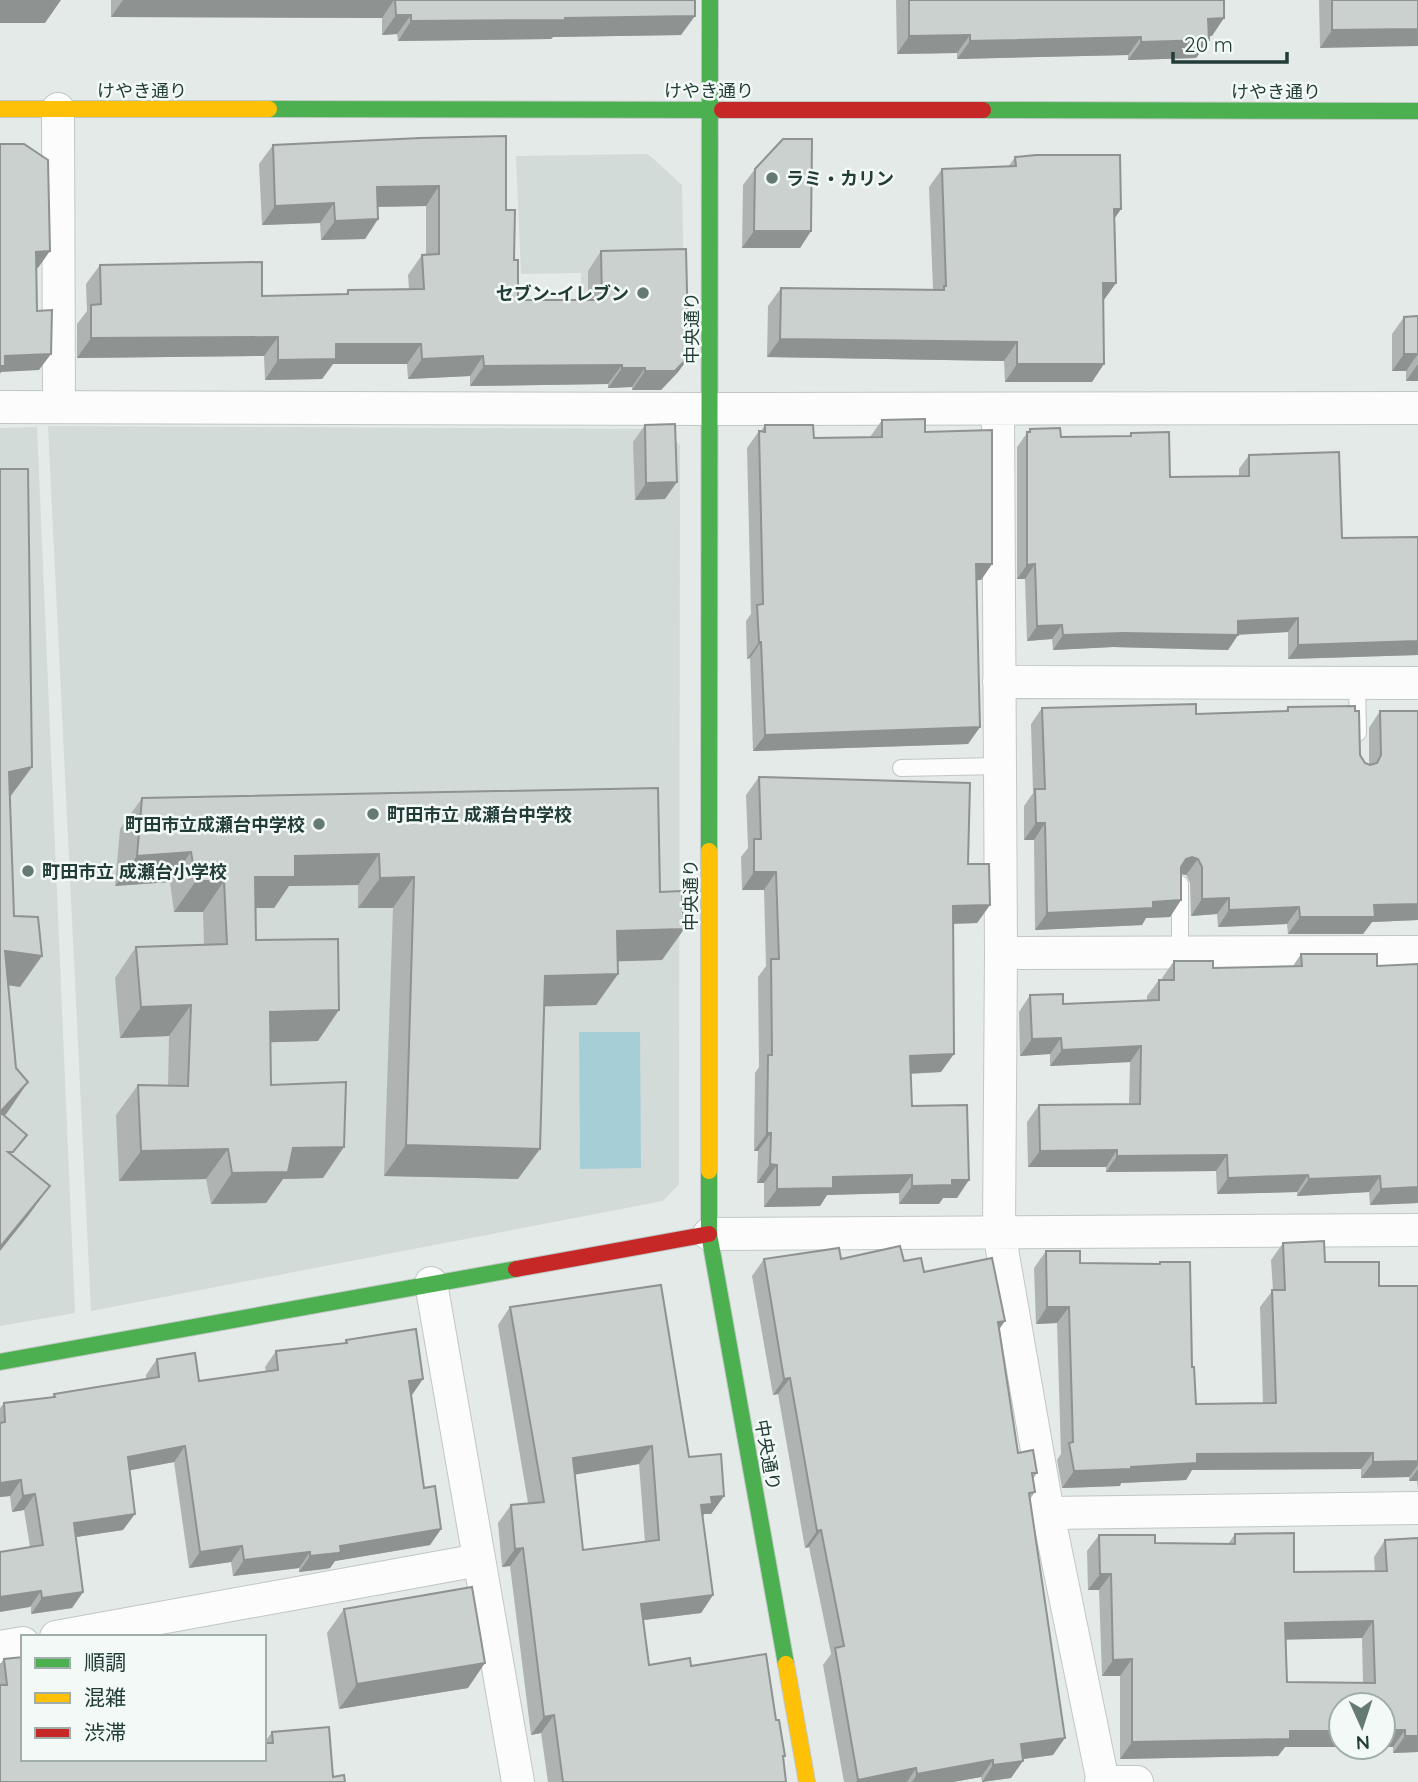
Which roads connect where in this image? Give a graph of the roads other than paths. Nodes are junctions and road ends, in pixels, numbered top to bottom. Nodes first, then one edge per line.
1 (710, 0) edge
2 (0, 109) edge
3 (58, 109) junction
4 (710, 109) junction
5 (1418, 111) edge
6 (0, 407) edge
7 (60, 407) junction
8 (710, 407) junction
9 (1418, 408) edge
10 (998, 410) junction
11 (999, 682) junction
12 (1357, 683) junction
13 (1418, 683) edge
14 (1358, 746) edge
15 (999, 766) junction
16 (901, 768) dead end
17 (1180, 884) edge
18 (1180, 952) junction
19 (1418, 952) edge
20 (1001, 953) junction
21 (1418, 1230) edge
22 (999, 1232) junction
23 (709, 1234) junction
24 (432, 1283) junction
25 (0, 1362) edge
26 (1418, 1508) edge
27 (1048, 1513) junction
28 (479, 1560) junction
29 (66, 1635) edge
30 (21, 1643) edge
31 (0, 1647) edge
32 (518, 1782) edge
33 (807, 1782) edge
34 (1102, 1782) edge
35 (1137, 1782) edge

1 - 4 street, 中央通り
2 - 3 street, けやき通り
3 - 4 street, けやき通り
3 - 7 street
4 - 5 street, けやき通り
4 - 8 street, 中央通り
6 - 7 street
7 - 8 street
8 - 10 street
8 - 23 street, 中央通り
9 - 10 street
10 - 11 street
11 - 12 street
11 - 15 street
12 - 13 street
12 - 14 lane
15 - 16 lane
15 - 20 street
17 - 18 lane
18 - 19 street
18 - 20 street
20 - 22 street
21 - 22 street
22 - 23 street
22 - 27 street
23 - 24 street
23 - 33 street, 中央通り
24 - 25 street
24 - 28 street
26 - 27 street
27 - 34 street
28 - 29 street
28 - 32 street
30 - 31 street
34 - 35 street

